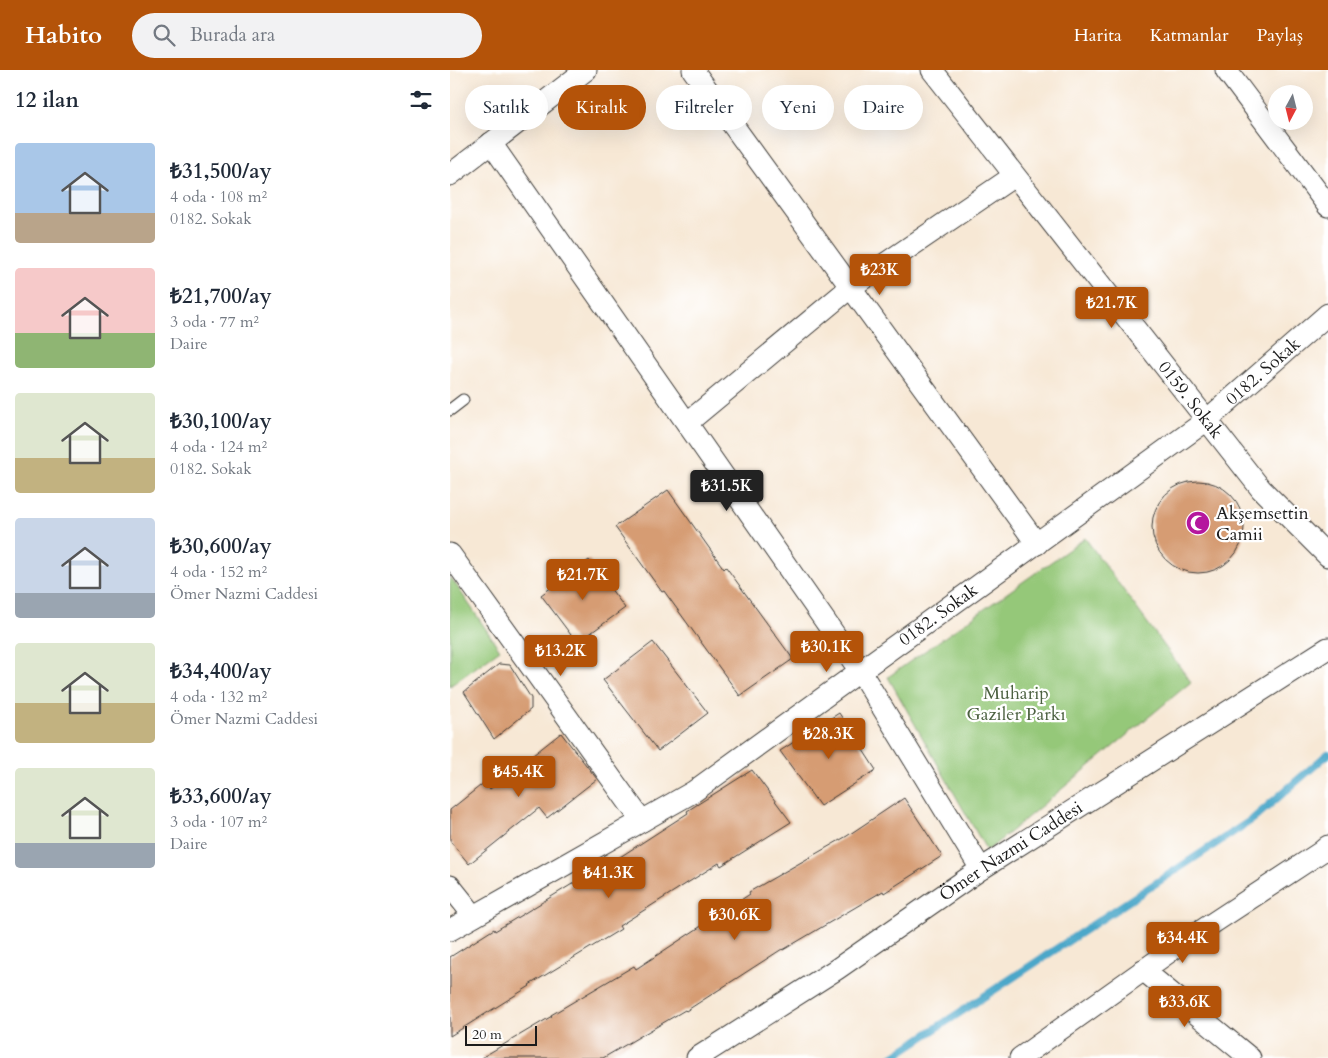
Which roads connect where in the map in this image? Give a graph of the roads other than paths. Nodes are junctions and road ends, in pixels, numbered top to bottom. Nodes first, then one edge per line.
1 (586, 70) edge
2 (693, 70) edge
3 (932, 70) edge
4 (1226, 70) edge
5 (491, 144) junction
6 (450, 175) edge
7 (1014, 176) junction
8 (1328, 206) edge
9 (851, 287) junction
10 (1328, 314) edge
11 (463, 400) dead end
12 (450, 410) edge
13 (1207, 420) junction
14 (687, 423) junction
15 (1037, 544) junction
16 (450, 554) edge
17 (1328, 556) edge
18 (1328, 648) edge
19 (860, 671) junction
20 (642, 821) junction
21 (1328, 846) edge
22 (981, 869) junction
23 (450, 886) edge
24 (474, 916) junction
25 (450, 930) edge
26 (1143, 970) junction
27 (698, 1058) edge
28 (1020, 1058) edge
29 (1250, 1058) edge

1 - 5 street
2 - 9 street
3 - 7 street, 0159. Sokak
4 - 8 street
5 - 6 street
5 - 14 street
7 - 9 street
7 - 13 street, 0159. Sokak
9 - 14 street
9 - 15 street
10 - 13 street, 0182. Sokak
11 - 12 lane
13 - 15 street, 0182. Sokak
13 - 17 street, 0159. Sokak
14 - 19 street
15 - 19 street, 0182. Sokak
16 - 20 street
18 - 22 street, Ömer Nazmi Caddesi
19 - 20 street, 0182. Sokak
19 - 22 street
20 - 24 street, 0182. Sokak
21 - 26 street
22 - 27 street, Ömer Nazmi Caddesi
23 - 24 street
24 - 25 street, 0182. Sokak
26 - 28 street
26 - 29 street

